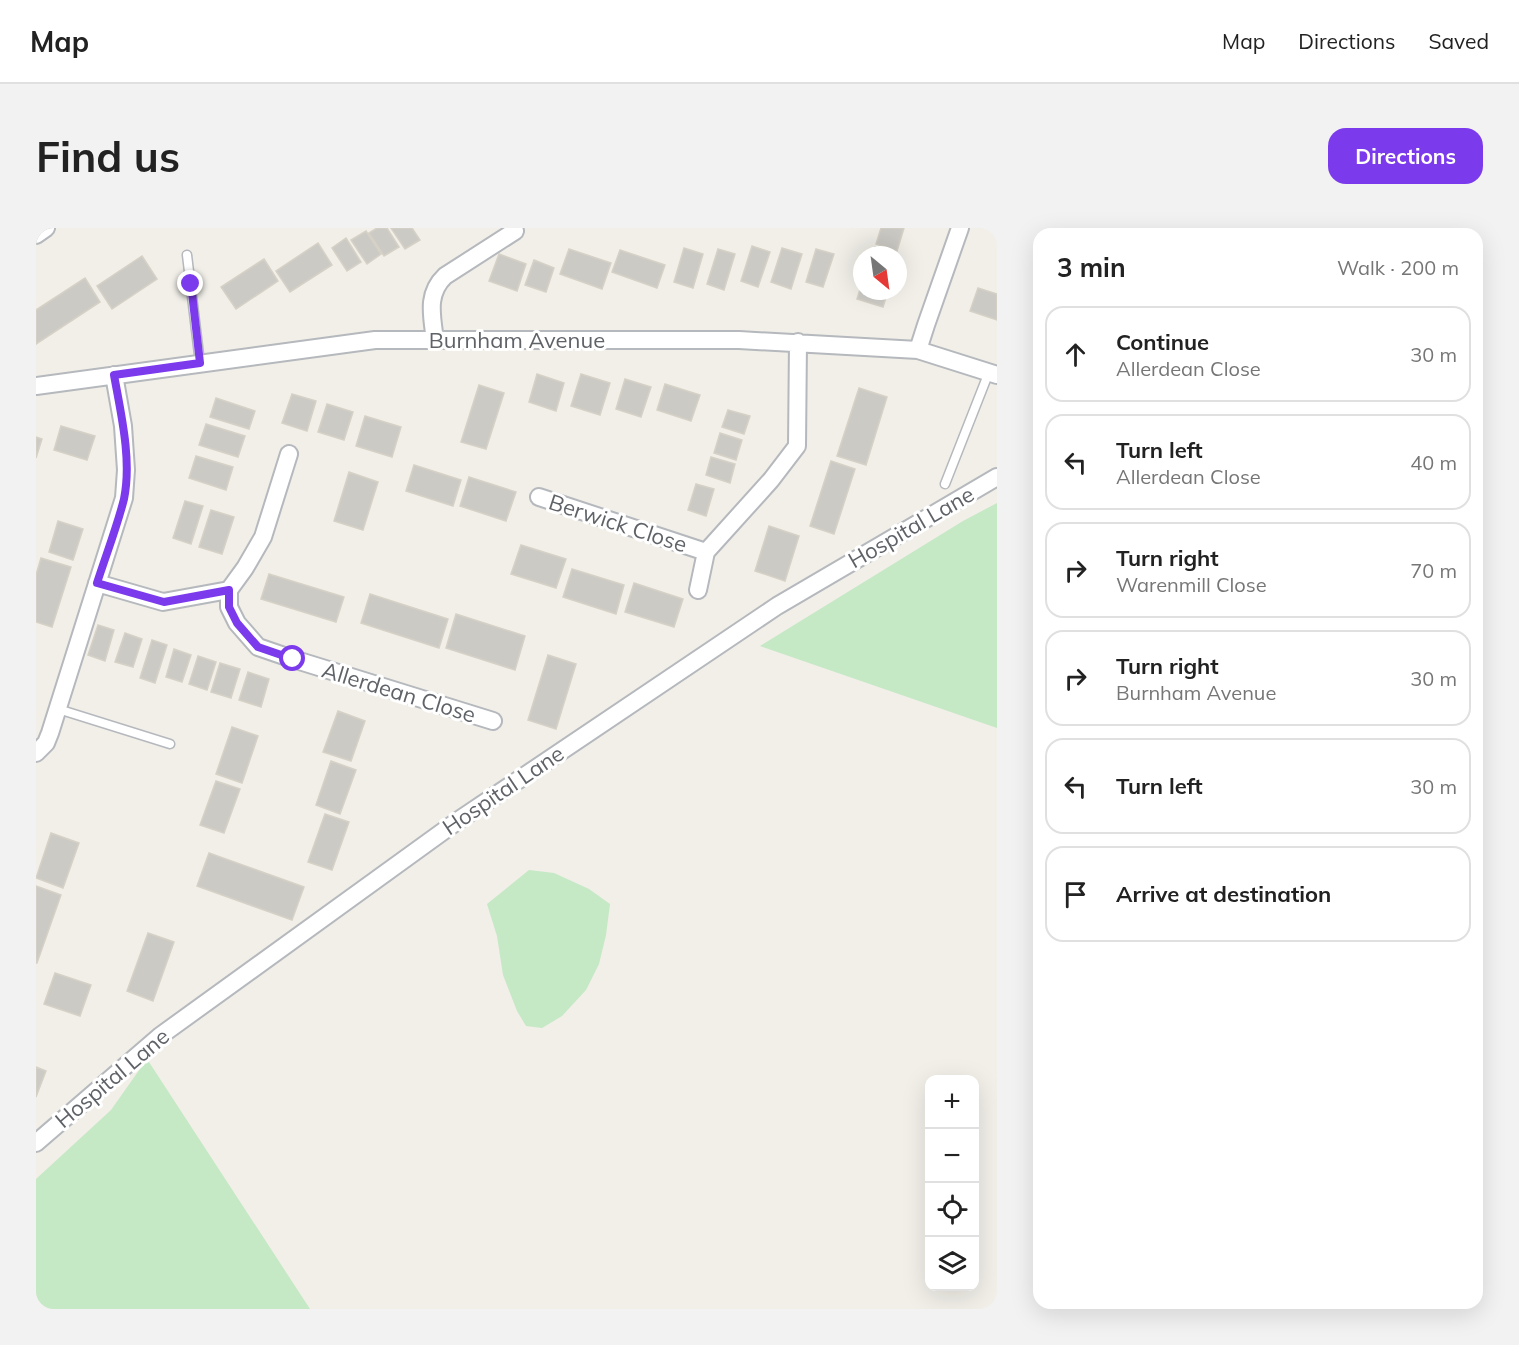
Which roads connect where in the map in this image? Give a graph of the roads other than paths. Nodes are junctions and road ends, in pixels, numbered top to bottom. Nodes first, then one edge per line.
1 (46, 228) edge
2 (960, 228) edge
3 (515, 231) dead end
4 (36, 235) edge
5 (187, 255) dead end
6 (435, 340) junction
7 (798, 342) junction
8 (918, 350) junction
9 (200, 363) junction
10 (993, 373) edge
11 (114, 375) junction
12 (36, 386) edge
13 (289, 454) dead end
14 (997, 477) edge
15 (945, 484) dead end
16 (539, 497) dead end
17 (705, 552) junction
18 (97, 583) junction
19 (229, 590) junction
20 (698, 590) dead end
21 (58, 709) junction
22 (493, 721) dead end
23 (170, 744) dead end
24 (36, 753) edge
25 (36, 1143) edge

1 - 4 street
2 - 8 street
3 - 6 street
5 - 9 lane
6 - 7 street, Burnham Avenue
6 - 9 street, Burnham Avenue
7 - 8 street, Burnham Avenue
7 - 17 street, Berwick Close
8 - 10 street, Burnham Avenue
9 - 11 street, Burnham Avenue
10 - 15 lane
11 - 12 street, Burnham Avenue
11 - 18 street
13 - 19 street
14 - 25 street, Hospital Lane
16 - 17 street, Berwick Close
17 - 20 street
18 - 19 street
18 - 21 street
19 - 22 street, Allerdean Close
21 - 23 lane
21 - 24 street

